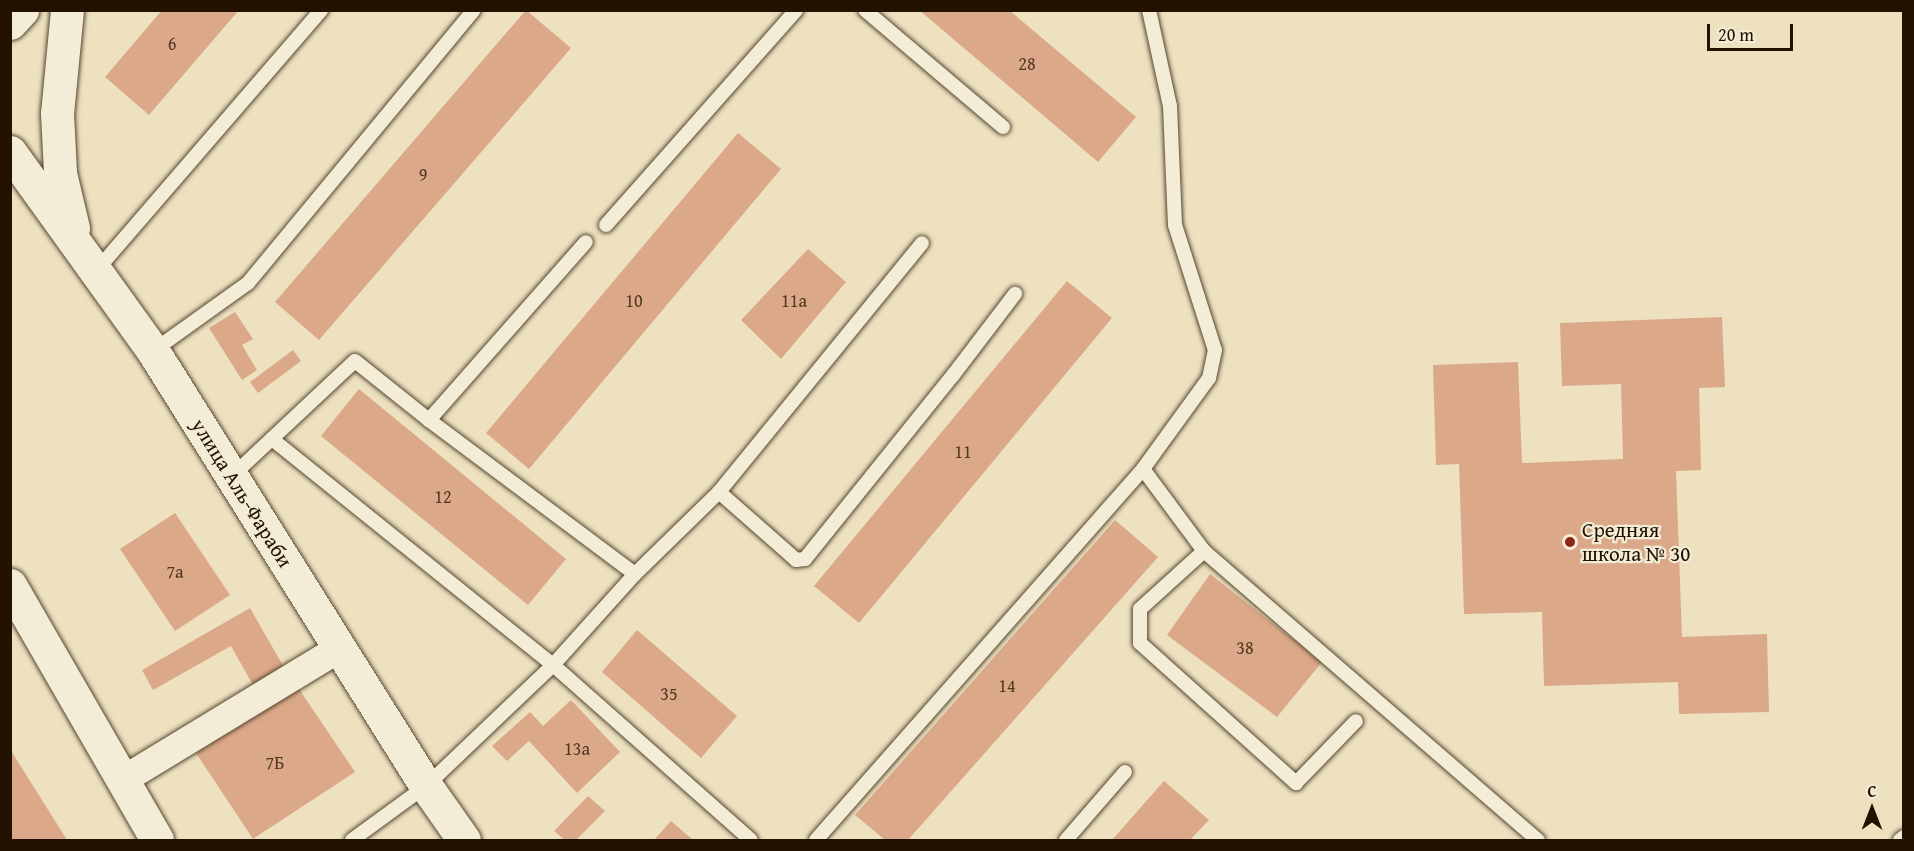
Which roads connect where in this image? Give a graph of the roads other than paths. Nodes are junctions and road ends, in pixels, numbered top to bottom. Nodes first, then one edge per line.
1 (21, 10) edge
2 (67, 10) edge
3 (321, 10) edge
4 (474, 10) edge
5 (796, 10) edge
6 (865, 10) edge
7 (1149, 10) edge
8 (10, 23) edge
9 (1003, 127) dead end
10 (10, 152) edge
11 (606, 225) dead end
12 (586, 242) dead end
13 (922, 243) dead end
14 (77, 245) junction
15 (96, 271) junction
16 (1014, 294) dead end
17 (153, 351) junction
18 (429, 420) junction
19 (272, 439) junction
20 (1143, 469) junction
21 (232, 476) junction
22 (719, 492) junction
23 (1204, 550) junction
24 (634, 574) junction
25 (10, 585) edge
26 (340, 648) junction
27 (552, 665) junction
28 (1356, 722) dead end
29 (1125, 772) dead end
30 (123, 780) junction
31 (426, 786) junction
32 (1904, 837) edge
33 (157, 840) edge
34 (352, 840) edge
35 (464, 840) edge
36 (752, 840) edge
37 (816, 840) edge
38 (1066, 840) edge
39 (1538, 840) edge
40 (1900, 840) edge

1 - 8 main road
2 - 14 main road
3 - 15 lane
4 - 17 lane
5 - 11 lane
6 - 9 lane
7 - 20 lane
10 - 14 main road, улица Аль-Фараби
12 - 18 lane
13 - 22 lane
14 - 15 main road, улица Аль-Фараби
15 - 17 main road, улица Аль-Фараби
16 - 22 lane
17 - 21 main road, улица Аль-Фараби
18 - 19 lane
18 - 24 lane
19 - 21 lane
19 - 27 lane
20 - 23 lane
20 - 37 lane
21 - 26 main road, улица Аль-Фараби
22 - 24 lane
23 - 28 lane
23 - 39 lane
24 - 27 lane
25 - 30 main road
26 - 30 street
26 - 31 main road, улица Аль-Фараби
27 - 31 lane
27 - 36 lane
29 - 38 lane
30 - 33 main road
31 - 34 lane
31 - 35 main road, улица Аль-Фараби
32 - 40 lane

